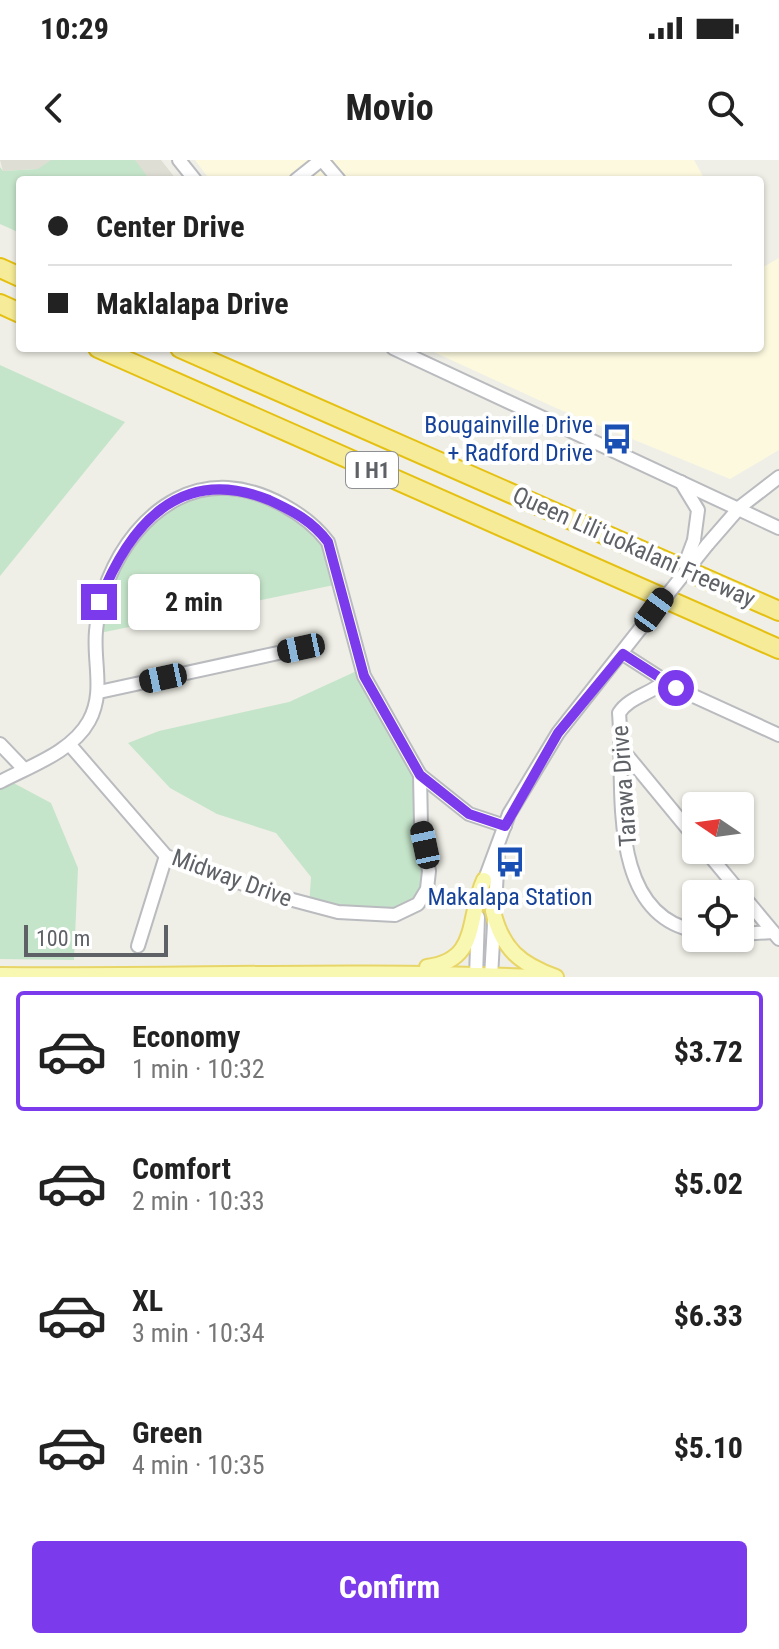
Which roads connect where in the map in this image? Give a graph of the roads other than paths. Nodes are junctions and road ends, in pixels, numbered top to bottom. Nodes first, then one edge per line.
1 (179, 160) edge
2 (322, 160) edge
3 (192, 176) edge
4 (301, 176) edge
5 (336, 176) edge
6 (107, 352) edge
7 (189, 352) edge
8 (402, 352) edge
9 (779, 477) edge
10 (678, 480) junction
11 (740, 507) junction
12 (779, 528) edge
13 (700, 543) junction
14 (646, 591) junction
15 (779, 609) edge
16 (301, 648) dead end
17 (779, 649) edge
18 (623, 654) junction
19 (779, 661) edge
20 (665, 681) junction
21 (99, 692) junction
22 (779, 735) edge
23 (0, 744) edge
24 (70, 745) junction
25 (621, 748) junction
26 (24, 769) junction
27 (420, 775) junction
28 (0, 782) edge
29 (682, 822) edge
30 (505, 826) junction
31 (498, 846) junction
32 (166, 856) junction
33 (717, 864) edge
34 (484, 880) junction
35 (493, 911) junction
36 (682, 926) edge
37 (754, 935) edge
38 (776, 936) edge
39 (138, 946) dead end
40 (372, 971) junction
41 (0, 975) edge
42 (476, 976) edge
43 (491, 976) edge
44 (534, 977) edge
45 (556, 977) edge

1 - 3 street
2 - 4 street
2 - 5 street
6 - 14 highway, Queen Liliʻuokalani Freeway / I H1
7 - 15 highway, Queen Liliʻuokalani Freeway / I H1
8 - 10 street
9 - 11 street
10 - 11 street
10 - 13 street
11 - 12 street
11 - 13 street
13 - 18 street, bridge
14 - 17 highway, Queen Liliʻuokalani Freeway / I H1
14 - 19 highway
16 - 21 street
18 - 20 street
18 - 30 street
20 - 22 street
20 - 25 street, Tarawa Drive
21 - 24 street
21 - 27 street
23 - 26 street
24 - 26 street
24 - 32 street, Midway Drive
25 - 29 street
25 - 36 street, Tarawa Drive
26 - 28 street
27 - 30 street
27 - 32 street, Midway Drive
30 - 31 street
31 - 34 street
31 - 35 street
32 - 39 street
33 - 38 street
34 - 40 main road
34 - 42 street
35 - 43 street
35 - 45 main road
37 - 38 street
40 - 41 main road
40 - 42 main road
42 - 43 main road
43 - 44 main road

